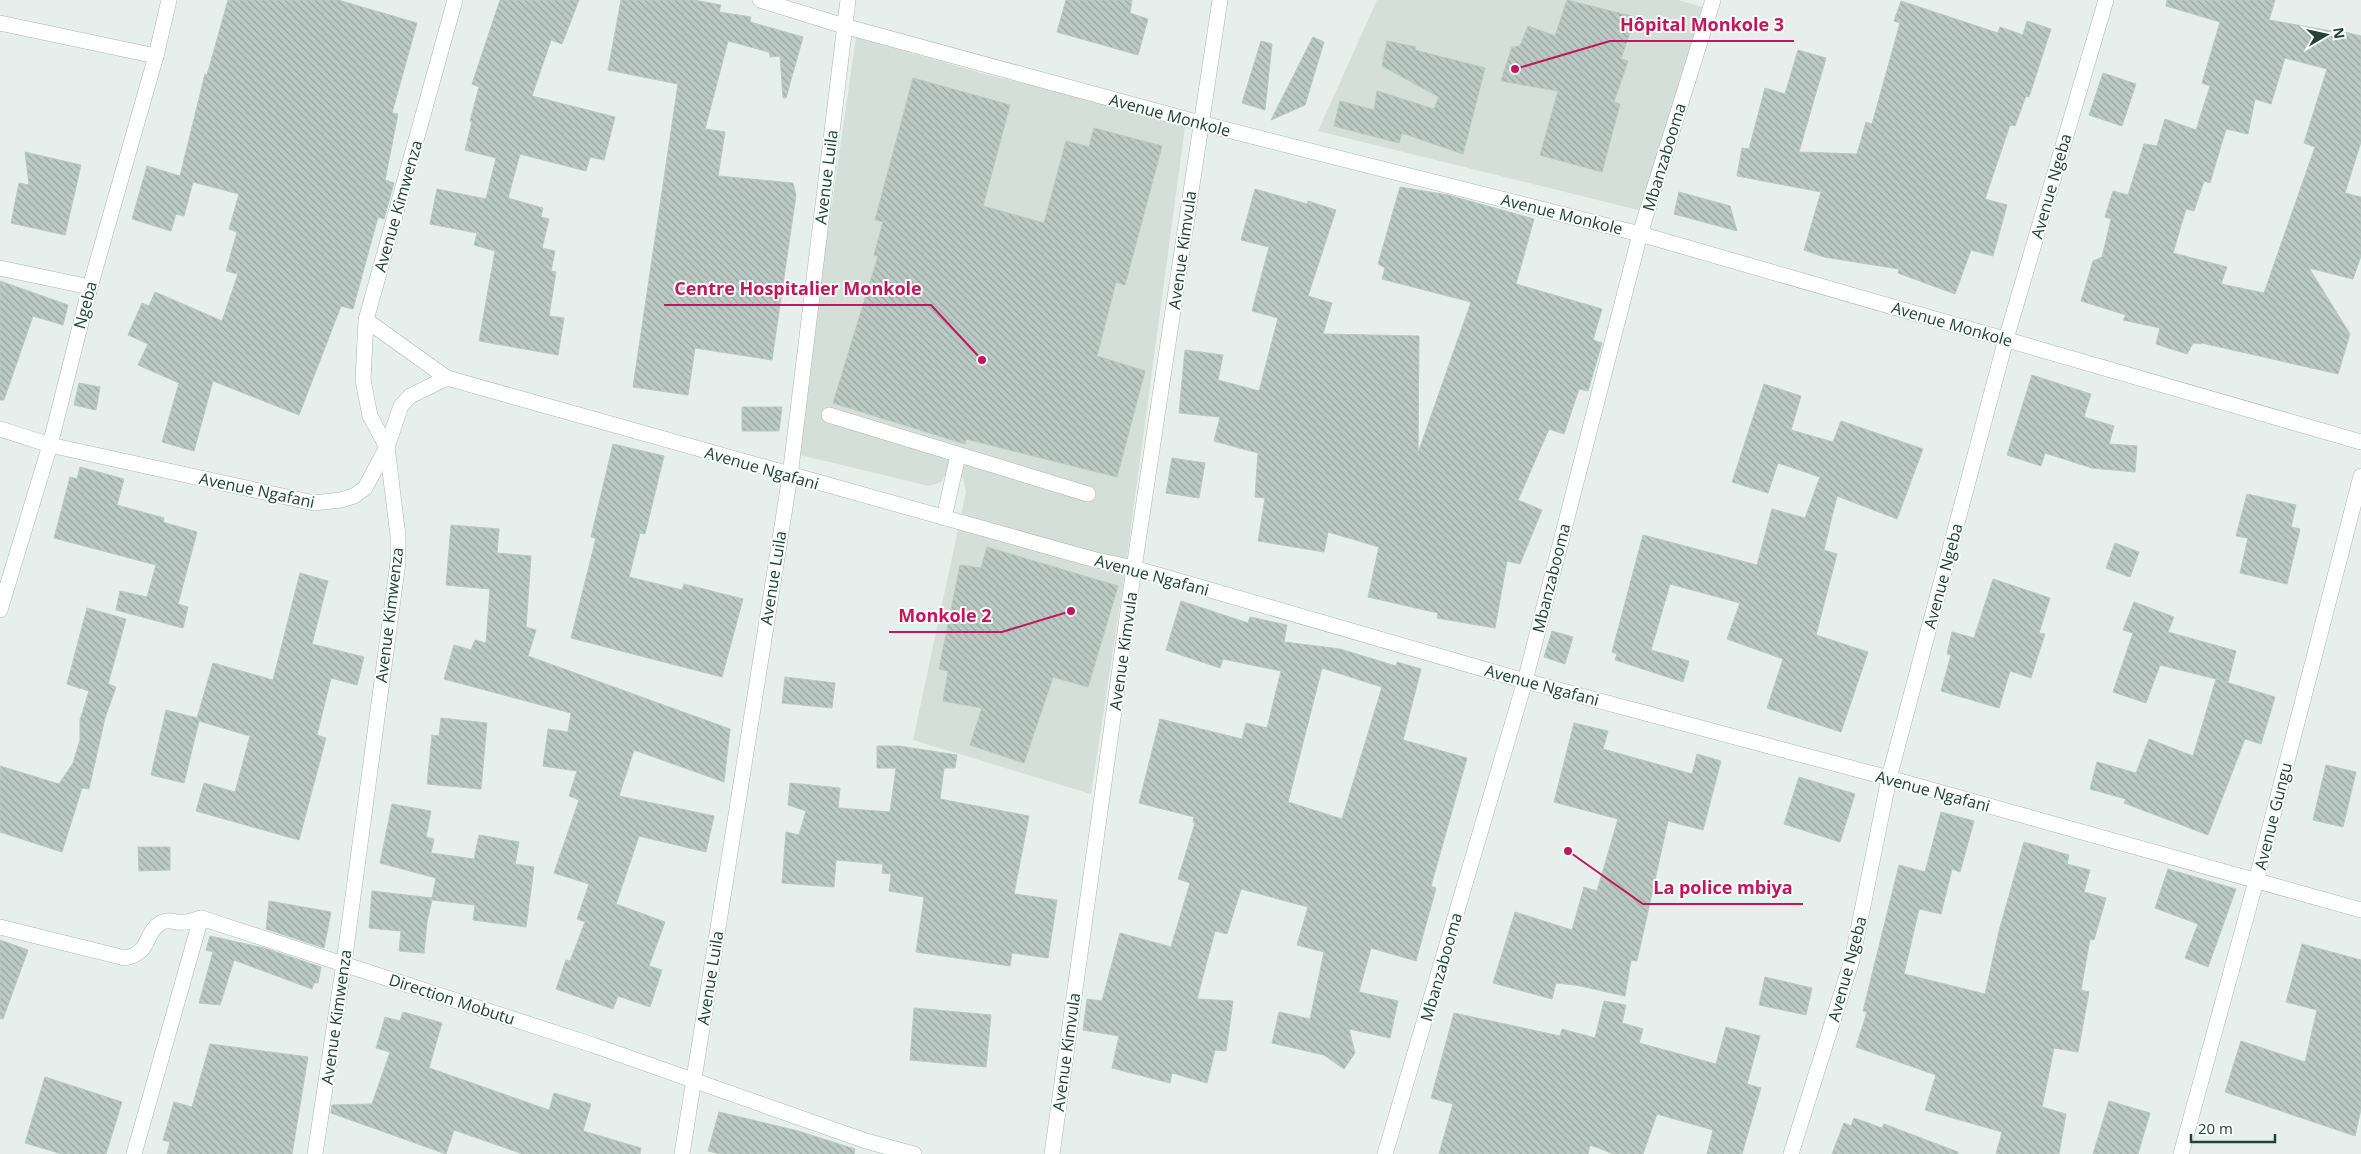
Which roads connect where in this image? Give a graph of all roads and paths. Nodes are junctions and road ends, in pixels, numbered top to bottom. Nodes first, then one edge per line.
1 (169, 0) edge
2 (455, 0) edge
3 (760, 0) edge
4 (848, 0) edge
5 (1220, 0) edge
6 (1713, 0) edge
7 (2106, 0) edge
8 (0, 23) edge
9 (844, 26) junction
10 (156, 56) junction
11 (1200, 123) junction
12 (1640, 234) junction
13 (0, 268) edge
14 (90, 287) junction
15 (366, 320) junction
16 (2006, 339) junction
17 (447, 378) junction
18 (829, 414) dead end
19 (0, 429) edge
20 (2361, 442) edge
21 (50, 445) junction
22 (387, 448) junction
23 (958, 455) junction
24 (790, 476) junction
25 (2361, 476) edge
26 (1088, 494) dead end
27 (944, 518) junction
28 (1134, 568) junction
29 (0, 610) edge
30 (1525, 681) junction
31 (1889, 778) junction
32 (2256, 881) junction
33 (2361, 910) edge
34 (201, 918) junction
35 (0, 927) edge
36 (344, 964) junction
37 (693, 1082) junction
38 (134, 1154) edge
39 (315, 1154) edge
40 (682, 1154) edge
41 (914, 1154) edge
42 (1052, 1154) edge
43 (1385, 1154) edge
44 (1791, 1154) edge
45 (2181, 1154) edge

1 - 10 street, Ngeba
2 - 15 street, Avenue Kimwenza
3 - 9 street, Avenue Monkole
4 - 9 street, Avenue Luila
5 - 11 street, Avenue Kimvula
6 - 12 street, Mbanzabooma
7 - 16 street, Avenue Ngeba
8 - 10 street
9 - 11 street, Avenue Monkole
9 - 24 street, Avenue Luila
10 - 14 street, Ngeba
11 - 12 street, Avenue Monkole
11 - 28 street, Avenue Kimvula
12 - 16 street, Avenue Monkole
12 - 30 street, Mbanzabooma
13 - 14 street
14 - 21 street, Ngeba
15 - 17 street
15 - 22 street, Avenue Kimwenza
16 - 20 street, Avenue Monkole
16 - 31 street, Avenue Ngeba
17 - 22 street, Avenue Ngafani
17 - 24 street, Avenue Ngafani
18 - 23 street
19 - 21 street, Avenue Ngafani
21 - 22 street, Avenue Ngafani
21 - 29 street, Ngeba
22 - 36 street, Avenue Kimwenza
23 - 26 street
23 - 27 street
24 - 27 street, Avenue Ngafani
24 - 37 street, Avenue Luila
25 - 32 street, Avenue Gungu
27 - 28 street, Avenue Ngafani
28 - 30 street, Avenue Ngafani
28 - 42 street, Avenue Kimvula
30 - 31 street, Avenue Ngafani
30 - 43 street, Mbanzabooma
31 - 32 street, Avenue Ngafani
31 - 44 street, Avenue Ngeba
32 - 33 street, Avenue Ngafani
32 - 45 street, Avenue Gungu
34 - 35 street, Direction Mobutu
34 - 36 street, Direction Mobutu
34 - 38 street
36 - 37 street, Direction Mobutu
36 - 39 street, Avenue Kimwenza
37 - 40 street, Avenue Luila
37 - 41 street, Direction Mobutu

